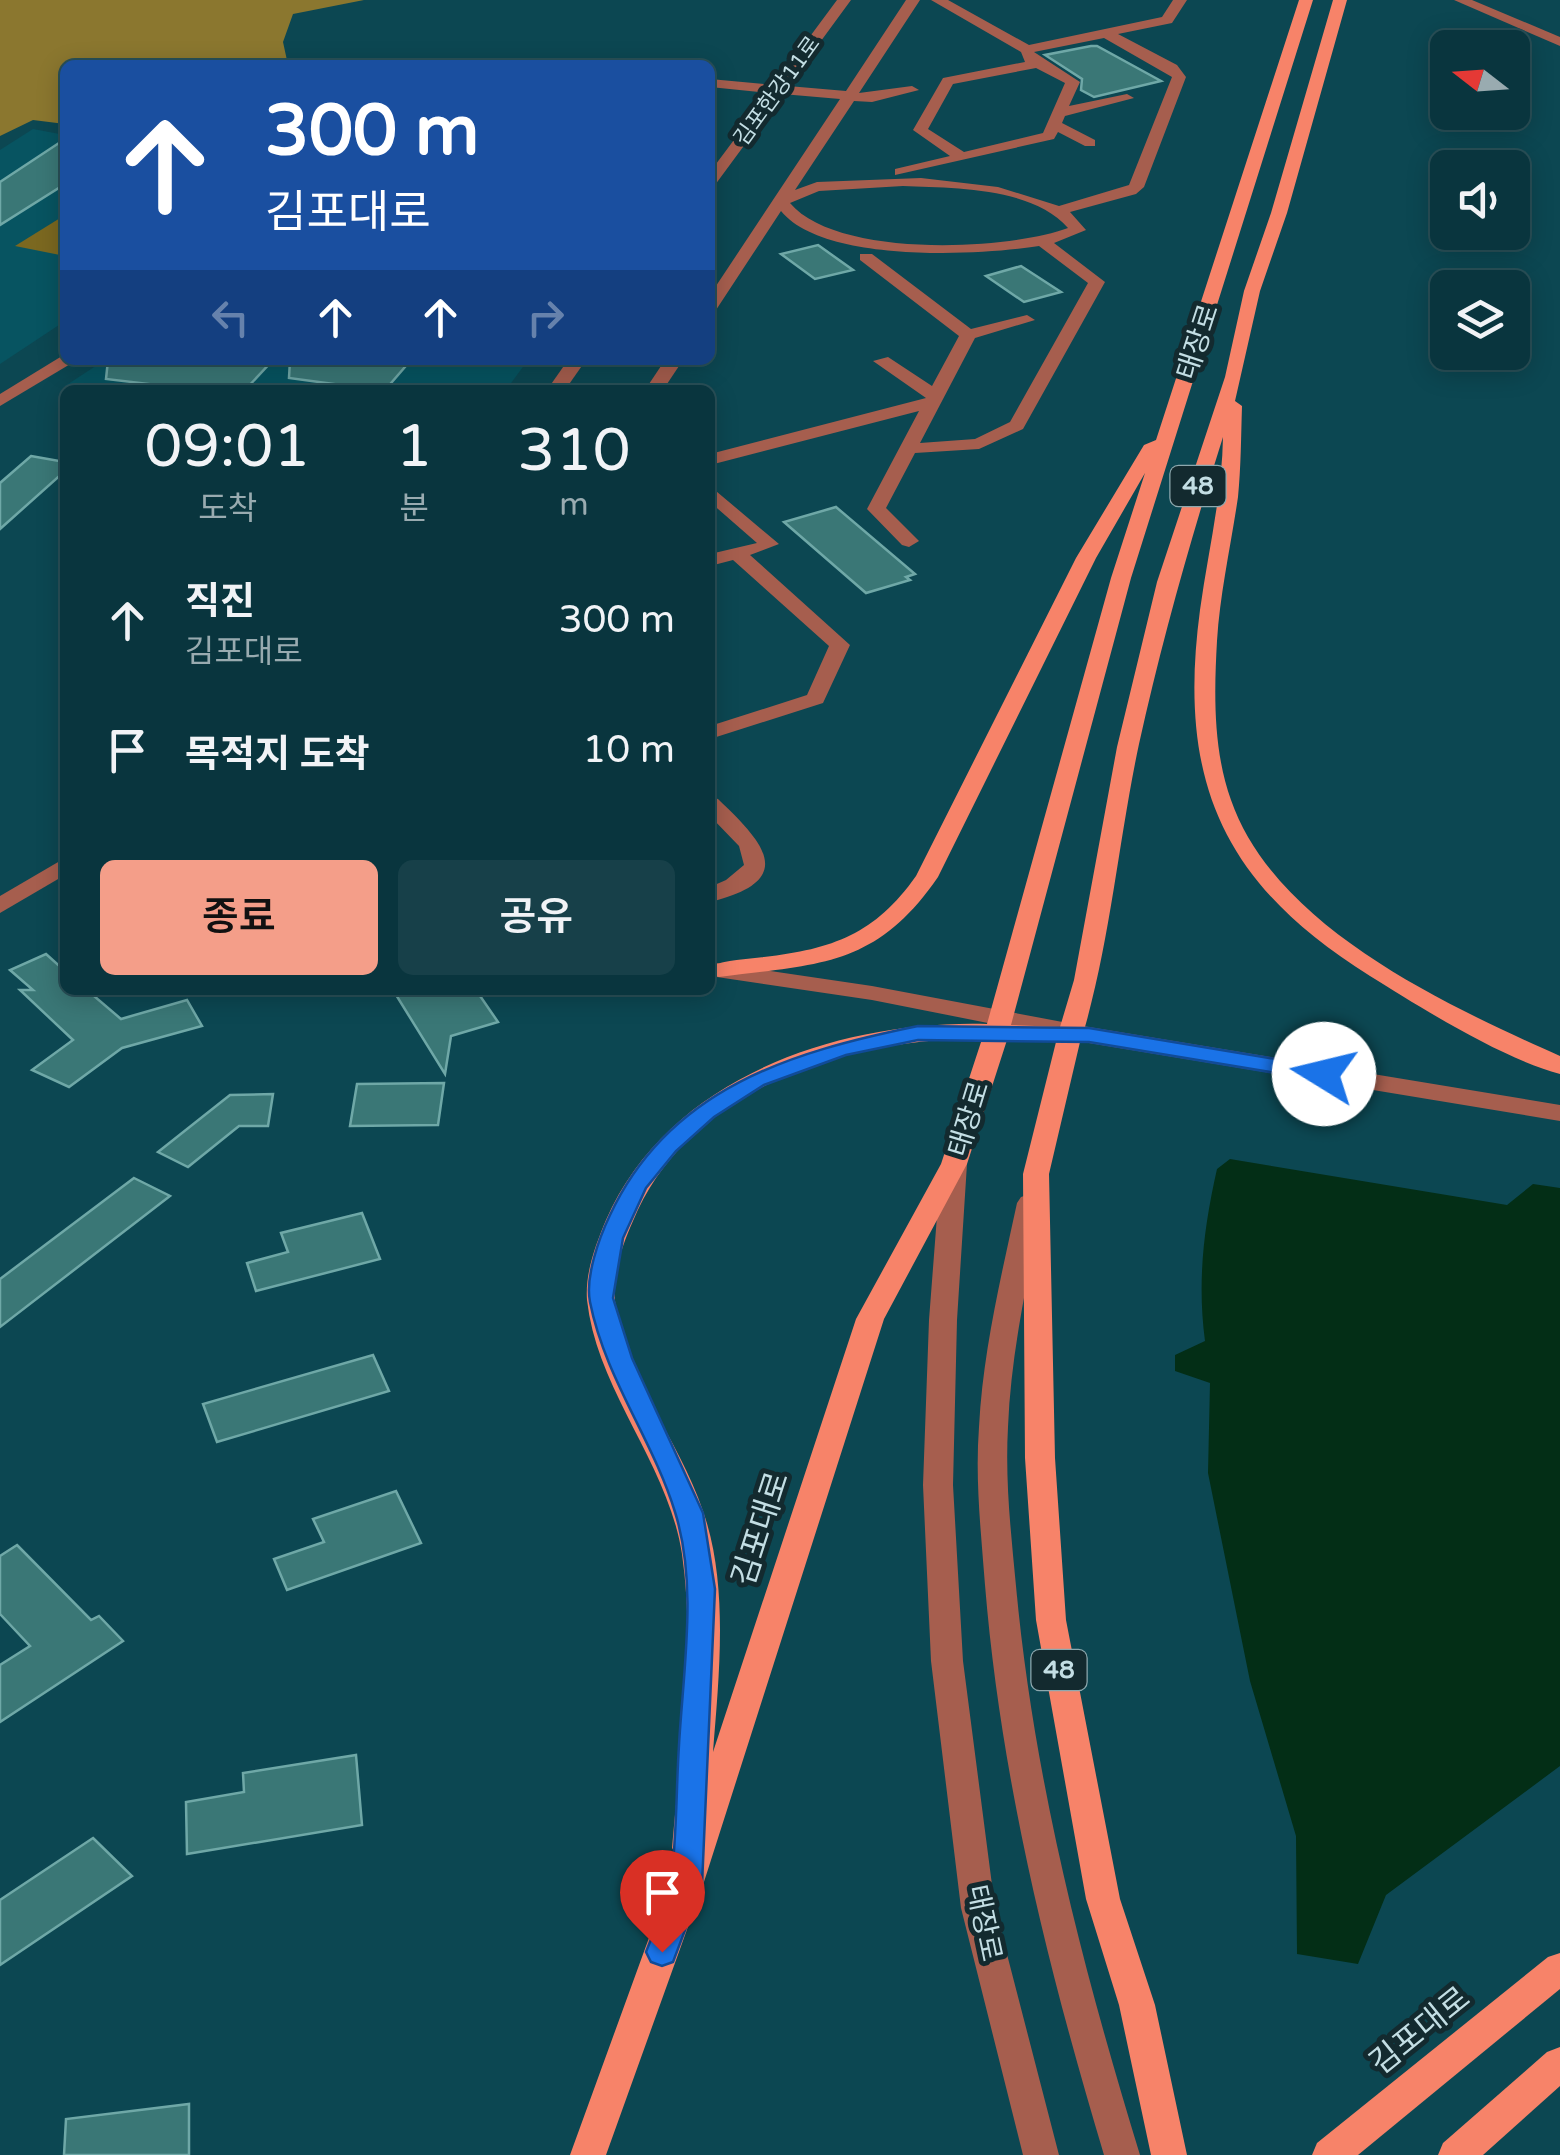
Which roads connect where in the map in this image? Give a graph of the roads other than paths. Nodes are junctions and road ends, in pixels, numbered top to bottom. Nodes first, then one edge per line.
1 (836, 0) edge
2 (844, 0) edge
3 (913, 0) edge
4 (938, 0) edge
5 (1180, 0) edge
6 (1306, 0) edge
7 (1340, 0) edge
8 (1461, 0) edge
9 (1104, 33) junction
10 (1560, 42) edge
11 (1026, 50) junction
12 (1039, 63) junction
13 (715, 83) edge
14 (775, 89) junction
15 (912, 90) dead end
16 (851, 96) junction
17 (1127, 98) dead end
18 (1056, 119) junction
19 (1090, 143) dead end
20 (962, 156) junction
21 (715, 164) edge
22 (900, 172) dead end
23 (715, 175) edge
24 (781, 201) junction
25 (1058, 211) junction
26 (1045, 244) junction
27 (866, 257) dead end
28 (715, 300) edge
29 (1027, 320) dead end
30 (968, 335) junction
31 (882, 361) dead end
32 (60, 365) edge
33 (1234, 377) junction
34 (933, 399) junction
35 (0, 402) edge
36 (1179, 402) junction
37 (908, 447) junction
38 (715, 459) edge
39 (715, 496) edge
40 (908, 541) dead end
41 (738, 553) junction
42 (715, 559) edge
43 (715, 732) edge
44 (715, 809) edge
45 (60, 868) edge
46 (60, 879) edge
47 (715, 893) edge
48 (0, 906) edge
49 (0, 916) edge
50 (715, 970) edge
51 (715, 970) edge
52 (1089, 1035) junction
53 (1560, 1066) edge
54 (1560, 1113) edge
55 (954, 1164) junction
56 (1036, 1174) junction
57 (686, 1885) junction
58 (1560, 1968) edge
59 (1560, 2063) edge
60 (588, 2155) edge
61 (1041, 2155) edge
62 (1122, 2155) edge
63 (1169, 2155) edge
64 (1330, 2155) edge
65 (1456, 2155) edge

1 - 14 street, 김포한강11로
2 - 14 street, 김포한강11로
3 - 16 street
4 - 11 street
5 - 9 street
6 - 36 main road, 태장로 / 48
7 - 33 main road, 태장로 / 48
8 - 10 street
9 - 11 street
9 - 25 street
11 - 12 street
12 - 18 street
12 - 20 street
13 - 14 street
14 - 16 street
14 - 21 street, 김포한강11로
14 - 23 street, 김포한강11로
15 - 16 street
16 - 24 street
17 - 18 street
18 - 19 street
18 - 20 street
20 - 22 street
24 - 25 street
24 - 26 street
24 - 28 street
25 - 26 street
26 - 37 street
27 - 30 street
29 - 30 street
30 - 34 street
31 - 34 street
32 - 35 street
33 - 53 main road
33 - 56 main road, 태장로 / 48
34 - 37 street
34 - 38 street
36 - 50 main road
36 - 55 main road, 태장로 / 48
37 - 40 street
39 - 41 street
41 - 42 street
41 - 43 street
44 - 47 street
45 - 48 street
46 - 49 street
51 - 52 street
52 - 54 street
52 - 57 main road
55 - 57 main road, 김포대로 / 48
55 - 61 street, 태장로
56 - 62 street, 태장로
56 - 63 main road, 48
57 - 60 main road, 김포대로 / 48
58 - 64 main road, 김포대로
59 - 65 main road

